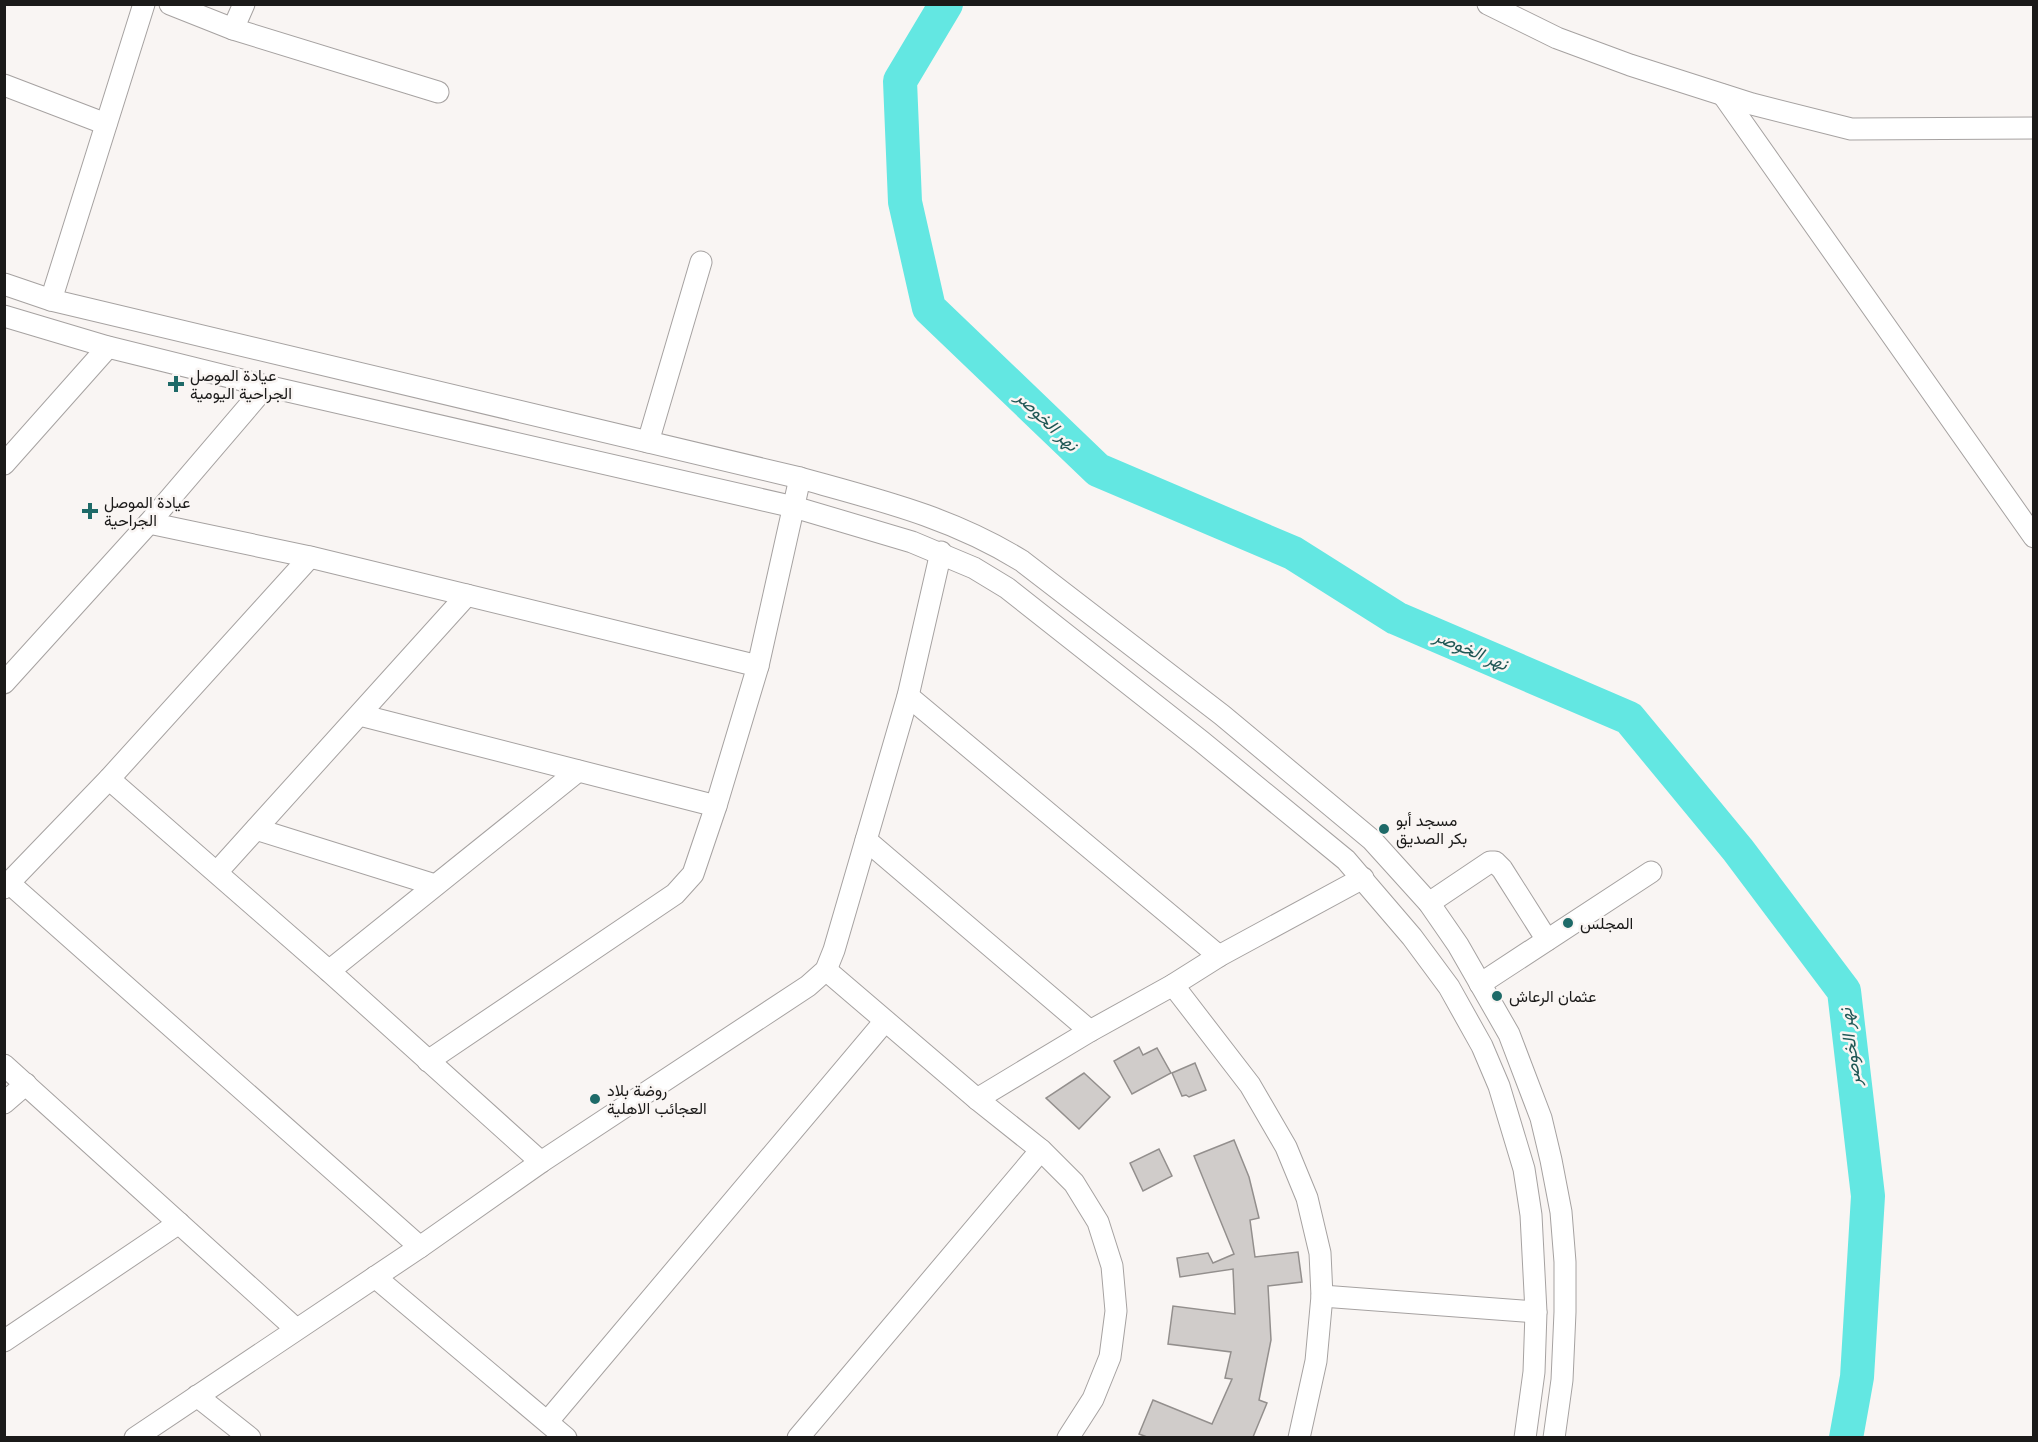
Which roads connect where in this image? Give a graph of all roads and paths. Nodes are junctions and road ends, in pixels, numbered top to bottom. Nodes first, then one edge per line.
1 (144, 4) edge
2 (170, 4) edge
3 (244, 4) edge
4 (1488, 4) edge
5 (233, 29) junction
6 (4, 85) edge
7 (438, 92) dead end
8 (1723, 95) junction
9 (106, 124) junction
10 (2034, 128) edge
11 (701, 262) dead end
12 (4, 284) edge
13 (51, 300) junction
14 (4, 316) edge
15 (108, 347) junction
16 (266, 386) junction
17 (648, 442) junction
18 (4, 464) edge
19 (800, 478) junction
20 (794, 507) junction
21 (149, 523) junction
22 (2034, 537) edge
23 (941, 552) junction
24 (310, 558) junction
25 (467, 595) junction
26 (758, 666) junction
27 (4, 683) edge
28 (908, 696) junction
29 (360, 715) junction
30 (1222, 715) junction
31 (1201, 741) junction
32 (578, 771) junction
33 (109, 778) junction
34 (716, 806) junction
35 (256, 830) junction
36 (866, 840) junction
37 (217, 872) junction
38 (1651, 872) dead end
39 (1364, 878) junction
40 (7, 885) edge
41 (435, 885) junction
42 (1429, 903) junction
43 (1547, 940) junction
44 (1219, 956) junction
45 (826, 970) junction
46 (329, 971) junction
47 (1480, 984) junction
48 (1173, 985) junction
49 (885, 1022) junction
50 (1090, 1030) junction
51 (428, 1061) junction
52 (4, 1065) edge
53 (26, 1084) junction
54 (977, 1099) junction
55 (4, 1103) edge
56 (1041, 1150) junction
57 (541, 1162) junction
58 (179, 1223) junction
59 (420, 1247) junction
60 (375, 1277) junction
61 (1322, 1296) junction
62 (1536, 1312) junction
63 (296, 1329) junction
64 (4, 1341) edge
65 (197, 1396) junction
66 (548, 1421) junction
67 (135, 1437) edge
68 (250, 1437) edge
69 (566, 1437) edge
70 (798, 1437) edge
71 (1068, 1437) edge
72 (1299, 1437) edge
73 (1525, 1437) edge
74 (1554, 1437) edge

1 - 9 street
2 - 5 street
3 - 5 street
4 - 8 street
5 - 7 street
6 - 9 street
8 - 10 street
8 - 22 street
9 - 13 street
11 - 17 street
12 - 13 street
13 - 17 street
14 - 15 street
15 - 16 street
15 - 18 street
16 - 20 street
16 - 21 street
17 - 19 street
19 - 20 street
19 - 30 street
20 - 23 street
20 - 26 street
21 - 24 street
21 - 27 street
23 - 28 street
23 - 31 street
24 - 25 street
24 - 33 street
25 - 26 street
25 - 29 street
26 - 34 street
28 - 36 street
28 - 44 street
29 - 32 street
29 - 35 street
30 - 31 street
30 - 42 street
31 - 39 street
32 - 34 street
32 - 41 street
33 - 37 street
33 - 40 street
34 - 51 street
35 - 37 street
35 - 41 street
36 - 45 street
36 - 50 street
37 - 46 street
38 - 43 street
39 - 44 street
39 - 62 street
40 - 59 street
41 - 46 street
42 - 43 street
42 - 47 street
43 - 47 street
44 - 48 street
45 - 49 street
45 - 57 street
46 - 51 street
47 - 74 street
48 - 50 street
48 - 61 street
49 - 54 street
49 - 66 street
50 - 54 street
51 - 57 street
52 - 53 street
53 - 55 street
53 - 58 street
54 - 56 street
56 - 70 street
56 - 71 street
57 - 59 street
58 - 63 street
58 - 64 street
59 - 60 street
60 - 63 street
60 - 66 street
61 - 62 street
61 - 72 street
62 - 73 street
63 - 65 street
65 - 67 street
65 - 68 street
66 - 69 street

